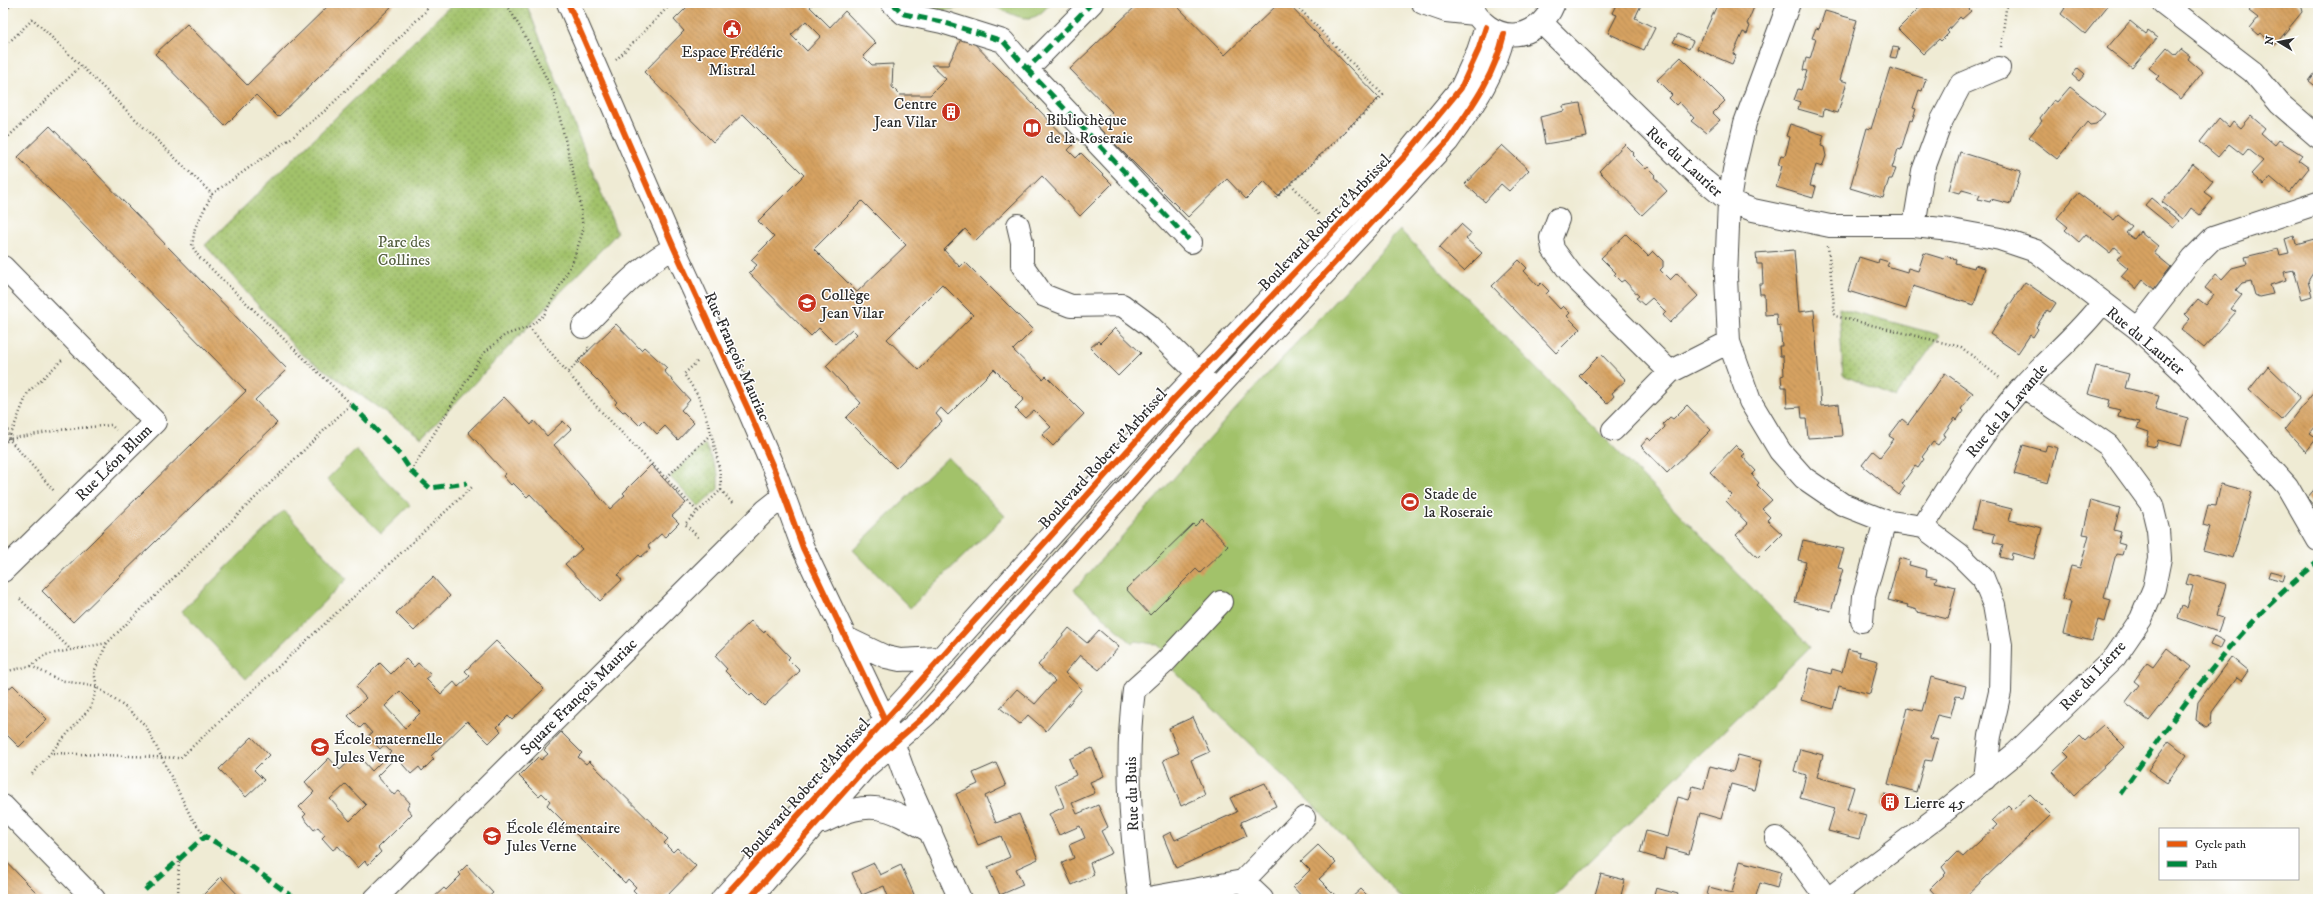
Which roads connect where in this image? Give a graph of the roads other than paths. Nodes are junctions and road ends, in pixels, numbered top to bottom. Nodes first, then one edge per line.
1 (568, 3) edge
2 (892, 3) edge
3 (1092, 3) edge
4 (1423, 3) edge
5 (1554, 3) edge
6 (1789, 3) edge
7 (2163, 3) edge
8 (1484, 19) edge
9 (1542, 23) junction
10 (1999, 68) road end
11 (1027, 69) junction
12 (2318, 137) edge
13 (1729, 201) junction
14 (2318, 203) edge
15 (1558, 219) dead end
16 (1018, 226) dead end
17 (1914, 226) junction
18 (1191, 242) dead end
19 (674, 248) junction
20 (3, 267) edge
21 (2102, 303) junction
22 (583, 327) road end
23 (2138, 329) junction
24 (1730, 342) junction
25 (1670, 372) junction
26 (1198, 374) junction
27 (2013, 383) junction
28 (1216, 390) junction
29 (1613, 430) dead end
30 (784, 496) junction
31 (1885, 521) junction
32 (1923, 527) junction
33 (2318, 540) edge
34 (3, 571) edge
35 (1221, 602) dead end
36 (1862, 621) dead end
37 (844, 637) junction
38 (939, 658) junction
39 (885, 720) junction
40 (893, 744) junction
41 (1985, 779) junction
42 (3, 806) edge
43 (1304, 818) dead end
44 (814, 826) junction
45 (930, 832) junction
46 (1776, 838) dead end
47 (1243, 881) junction
48 (94, 899) edge
49 (375, 899) edge
50 (722, 899) edge
51 (749, 899) edge
52 (960, 899) edge
53 (1140, 899) edge
54 (1143, 899) edge
55 (1262, 899) edge
56 (1828, 899) edge

1 - 19 street, Rue François Mauriac
2 - 11 street
3 - 11 street
4 - 8 street
5 - 9 street
6 - 13 street
7 - 12 street
8 - 9 street
8 - 26 street, Boulevard Robert d'Arbrissel
8 - 28 street, Boulevard Robert d'Arbrissel
9 - 13 street, Rue du Laurier
10 - 17 street
11 - 18 street
13 - 17 street, Rue du Laurier
13 - 24 street
14 - 23 street
15 - 25 street
16 - 26 street
17 - 21 street, Rue du Laurier
19 - 22 street
19 - 30 street, Rue François Mauriac
20 - 34 street, Rue Léon Blum
21 - 23 street, Rue du Laurier
21 - 27 street, Rue de la Lavande
23 - 33 street, Rue du Laurier
24 - 25 street
24 - 31 street
25 - 29 street
26 - 28 street
26 - 38 street, Boulevard Robert d'Arbrissel
27 - 32 street, Rue de la Lavande
27 - 41 street, Rue du Lierre
28 - 40 street, Boulevard Robert d'Arbrissel
30 - 37 street, Rue François Mauriac
30 - 49 street, Square François Mauriac
31 - 32 street
31 - 36 street
32 - 41 street
35 - 53 street, Rue du Buis
37 - 38 street
37 - 39 street, Rue François Mauriac
38 - 39 street, Boulevard Robert d'Arbrissel
39 - 40 street, Rue François Mauriac
39 - 50 street, Boulevard Robert d'Arbrissel
40 - 44 street, Boulevard Robert d'Arbrissel
40 - 45 street, Rue François Mauriac
41 - 56 street, Rue du Lierre
42 - 48 street
43 - 47 street
44 - 45 street
44 - 51 street, Boulevard Robert d'Arbrissel
45 - 52 street, Rue François Mauriac
46 - 56 street, Rue du Lierre
47 - 54 street
47 - 55 street

